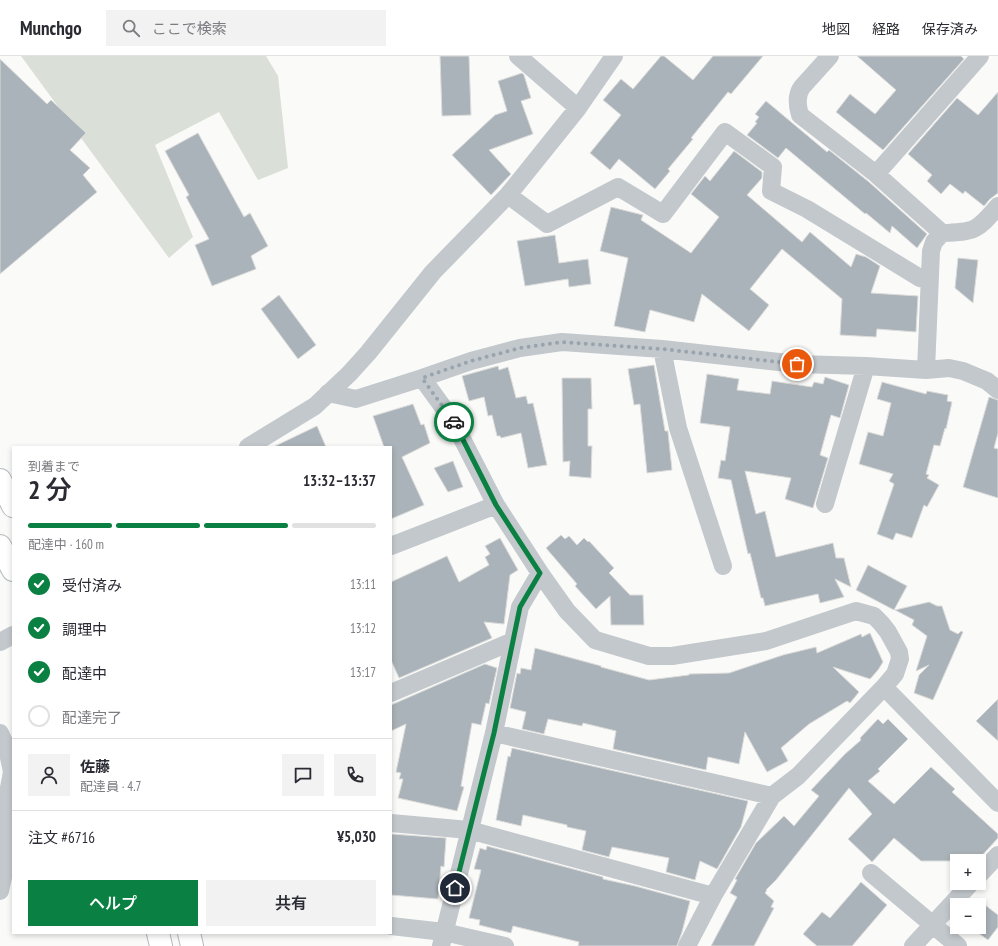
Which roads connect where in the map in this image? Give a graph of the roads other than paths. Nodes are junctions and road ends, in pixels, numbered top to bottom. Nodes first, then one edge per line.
1 (518, 56) edge
2 (614, 56) edge
3 (830, 56) edge
4 (980, 56) edge
5 (578, 108) junction
6 (876, 174) junction
7 (508, 195) junction
8 (998, 206) edge
9 (942, 233) junction
10 (929, 281) junction
11 (662, 349) junction
12 (866, 366) junction
13 (926, 370) junction
14 (422, 378) junction
15 (994, 381) edge
16 (328, 393) junction
17 (268, 442) edge
18 (252, 446) edge
19 (0, 480) edge
20 (12, 504) edge
21 (825, 504) dead end
22 (496, 505) junction
23 (0, 546) edge
24 (392, 546) edge
25 (723, 566) dead end
26 (12, 568) edge
27 (540, 573) junction
28 (12, 636) edge
29 (513, 641) junction
30 (0, 642) edge
31 (884, 687) junction
32 (392, 693) edge
33 (0, 732) edge
34 (494, 733) junction
35 (12, 779) edge
36 (772, 796) junction
37 (998, 804) edge
38 (392, 823) edge
39 (469, 830) junction
40 (998, 855) edge
41 (986, 868) edge
42 (871, 873) dead end
43 (964, 890) edge
44 (0, 891) edge
45 (713, 896) junction
46 (932, 925) junction
47 (392, 926) edge
48 (158, 934) edge
49 (189, 934) edge
50 (442, 939) edge
51 (161, 946) edge
52 (192, 946) edge
53 (505, 946) edge
54 (687, 946) edge
55 (913, 946) edge
56 (958, 946) edge

1 - 5 street
2 - 5 street
3 - 6 street
4 - 6 street
5 - 7 street
6 - 9 street
7 - 10 street
7 - 16 street
8 - 9 street
9 - 10 street
10 - 13 street
11 - 12 street
11 - 14 street
11 - 25 street
12 - 13 street
12 - 21 street
13 - 15 street
14 - 16 street
14 - 22 street
16 - 17 street
17 - 18 street
19 - 20 street
22 - 24 street
22 - 27 street
23 - 26 street
27 - 29 street
27 - 31 street
28 - 30 street
29 - 32 street
29 - 34 street
31 - 36 street
31 - 37 street
33 - 35 street
34 - 36 street
34 - 39 street
35 - 44 street
36 - 45 street
38 - 39 street
39 - 45 street
39 - 50 street
40 - 41 street
42 - 46 street
43 - 46 street
45 - 54 street
46 - 55 street
46 - 56 street
47 - 50 street
48 - 51 street
49 - 52 street
50 - 53 street

